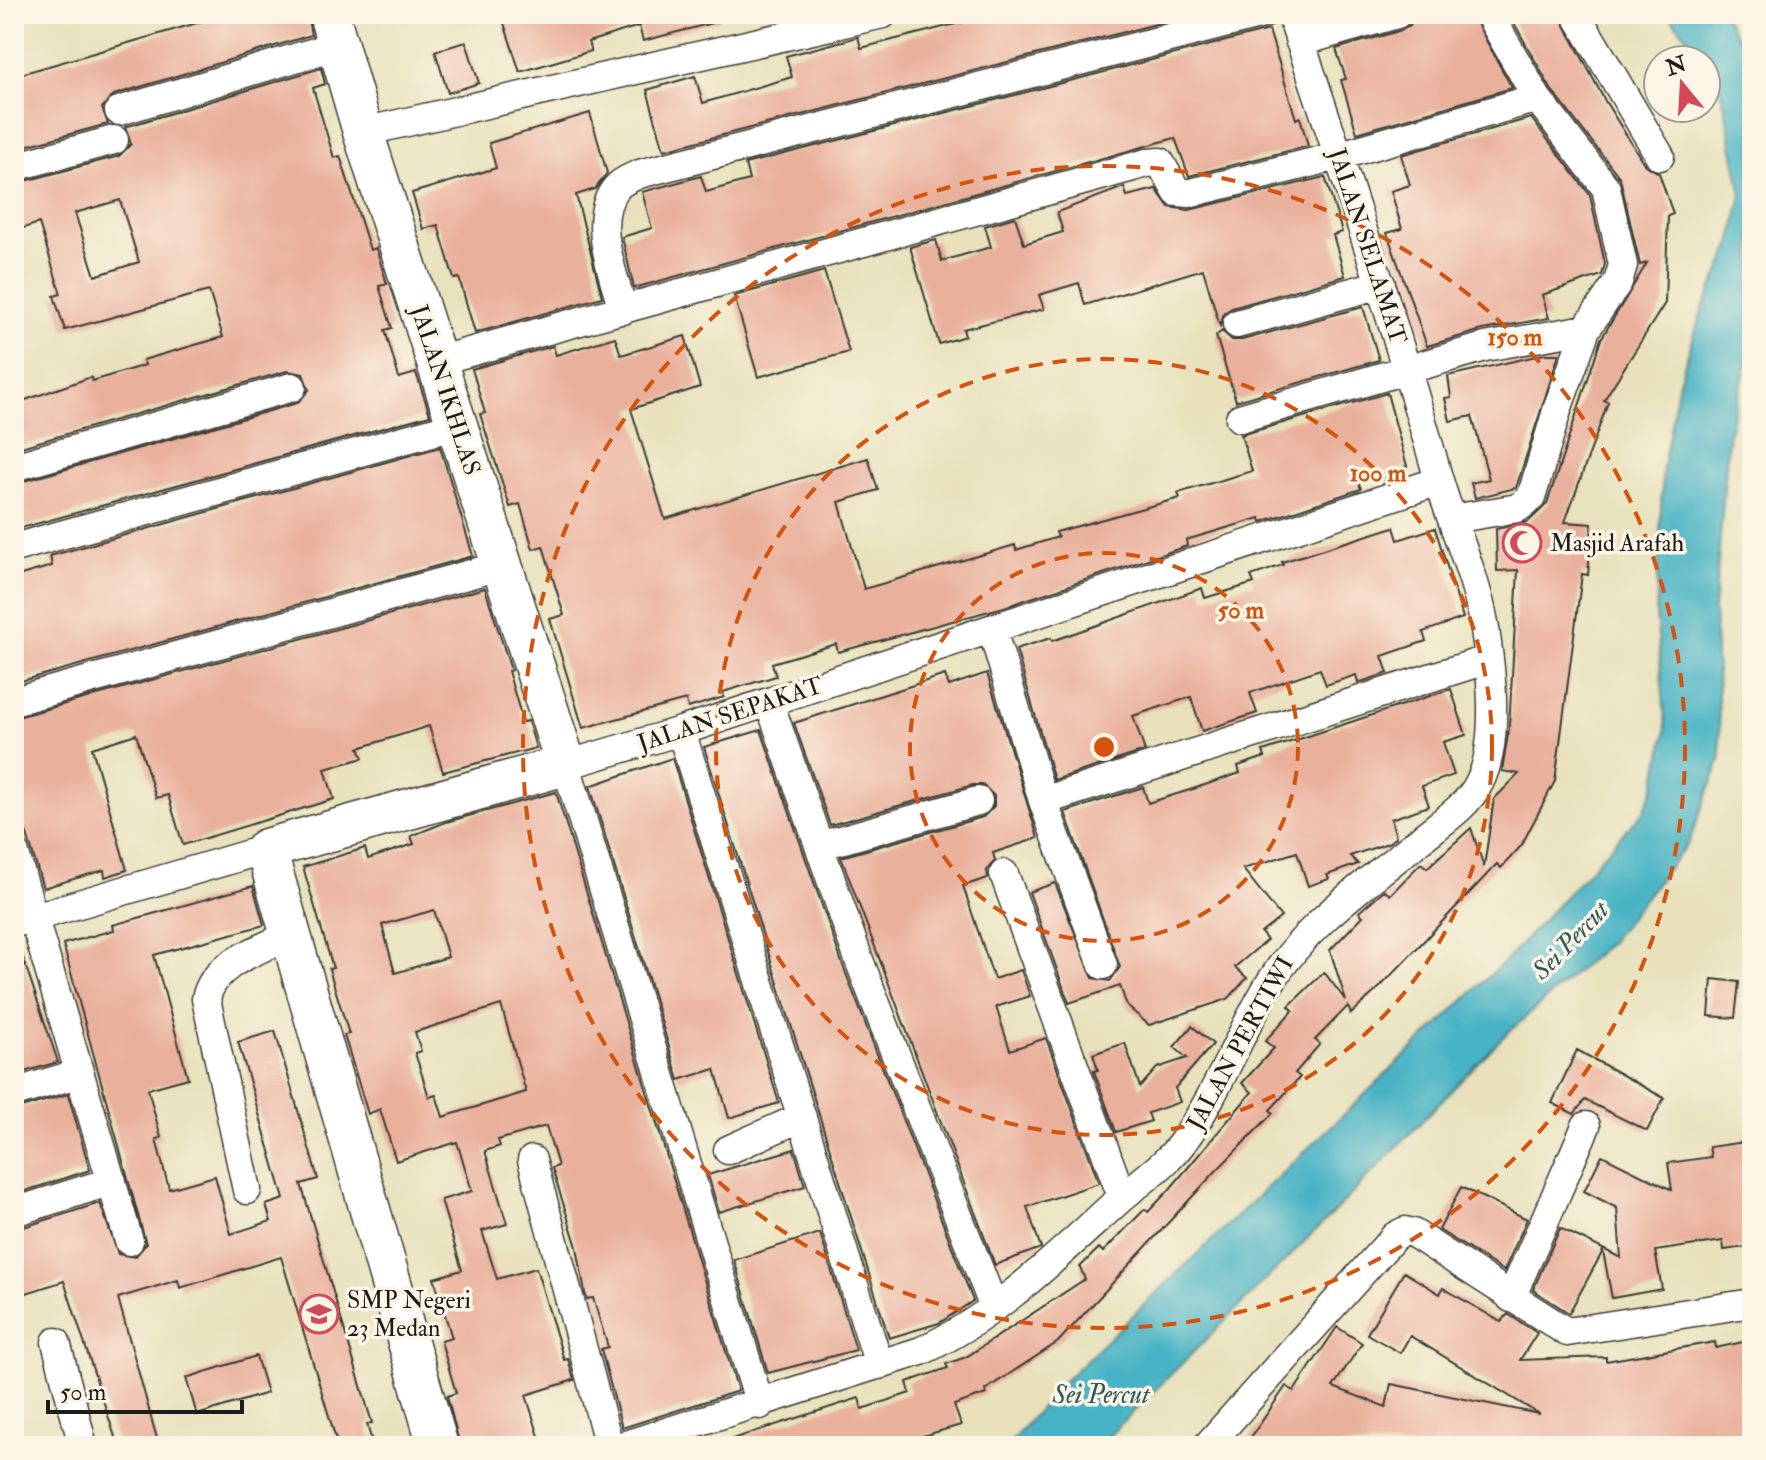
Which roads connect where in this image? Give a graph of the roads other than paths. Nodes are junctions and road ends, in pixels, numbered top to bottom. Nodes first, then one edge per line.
1 (883, 14) edge
2 (1263, 14) edge
3 (1291, 14) edge
4 (1397, 14) edge
5 (1489, 14) edge
6 (1576, 14) edge
7 (334, 30) edge
8 (1300, 42) junction
9 (1537, 98) junction
10 (119, 111) dead end
11 (363, 132) junction
12 (114, 140) dead end
13 (1338, 156) junction
14 (1660, 156) dead end
15 (14, 167) edge
16 (1381, 284) junction
17 (623, 310) junction
18 (1237, 324) dead end
19 (1586, 329) junction
20 (437, 361) junction
21 (1409, 367) junction
22 (292, 387) dead end
23 (1240, 418) dead end
24 (457, 425) junction
25 (14, 467) edge
26 (1439, 481) junction
27 (1452, 519) junction
28 (14, 548) edge
29 (503, 565) junction
30 (992, 629) junction
31 (1489, 659) junction
32 (14, 701) edge
33 (769, 702) junction
34 (681, 731) junction
35 (566, 765) junction
36 (978, 801) dead end
37 (1043, 801) junction
38 (819, 846) junction
39 (266, 849) junction
40 (14, 851) edge
41 (1004, 874) dead end
42 (24, 920) edge
43 (291, 934) junction
44 (1103, 965) dead end
45 (80, 1073) junction
46 (14, 1093) edge
47 (802, 1117) junction
48 (1586, 1126) dead end
49 (728, 1150) dead end
50 (532, 1160) dead end
51 (112, 1181) junction
52 (247, 1190) dead end
53 (1122, 1197) junction
54 (14, 1212) edge
55 (129, 1241) dead end
56 (1511, 1298) junction
57 (1752, 1303) edge
58 (994, 1308) junction
59 (56, 1342) dead end
60 (879, 1365) junction
61 (760, 1405) junction
62 (83, 1446) edge
63 (438, 1446) edge
64 (609, 1446) edge
65 (622, 1446) edge
66 (1207, 1446) edge

1 - 11 street
2 - 17 street
3 - 8 street, JALAN SELAMAT
4 - 8 street
5 - 9 street
6 - 14 street
7 - 10 street
7 - 11 street, JALAN IKHLAS
8 - 13 street, JALAN SELAMAT
9 - 13 street
9 - 19 street
11 - 20 street, JALAN IKHLAS
12 - 15 street
13 - 16 street, JALAN SELAMAT
13 - 17 street
16 - 18 street
16 - 21 street, JALAN SELAMAT
17 - 20 street
19 - 21 street
19 - 27 street
20 - 24 street, JALAN IKHLAS
21 - 23 street
21 - 26 street, JALAN SELAMAT
22 - 25 street
24 - 28 street
24 - 29 street, JALAN IKHLAS
26 - 27 street, JALAN PERTIWI
26 - 30 street, JALAN SEPAKAT
27 - 31 street, JALAN PERTIWI
29 - 32 street
29 - 35 street, JALAN IKHLAS
30 - 33 street, JALAN SEPAKAT
30 - 37 street
31 - 37 street
31 - 53 street, JALAN PERTIWI
33 - 34 street, JALAN SEPAKAT
33 - 38 street
34 - 35 street, JALAN SEPAKAT
34 - 47 street
35 - 39 street, JALAN SEPAKAT
35 - 61 street
36 - 38 street
37 - 44 street
38 - 58 street
39 - 42 street, JALAN SEPAKAT
39 - 43 street
40 - 42 street
41 - 53 street
42 - 45 street
43 - 52 street
43 - 63 street
45 - 46 street
45 - 51 street
47 - 49 street
47 - 60 street
48 - 56 street
50 - 64 street
51 - 54 street
51 - 55 street
53 - 58 street, JALAN PERTIWI
56 - 57 street
56 - 66 street
58 - 60 street, JALAN PERTIWI
59 - 62 street
60 - 61 street, JALAN PERTIWI
61 - 65 street, JALAN PERTIWI

